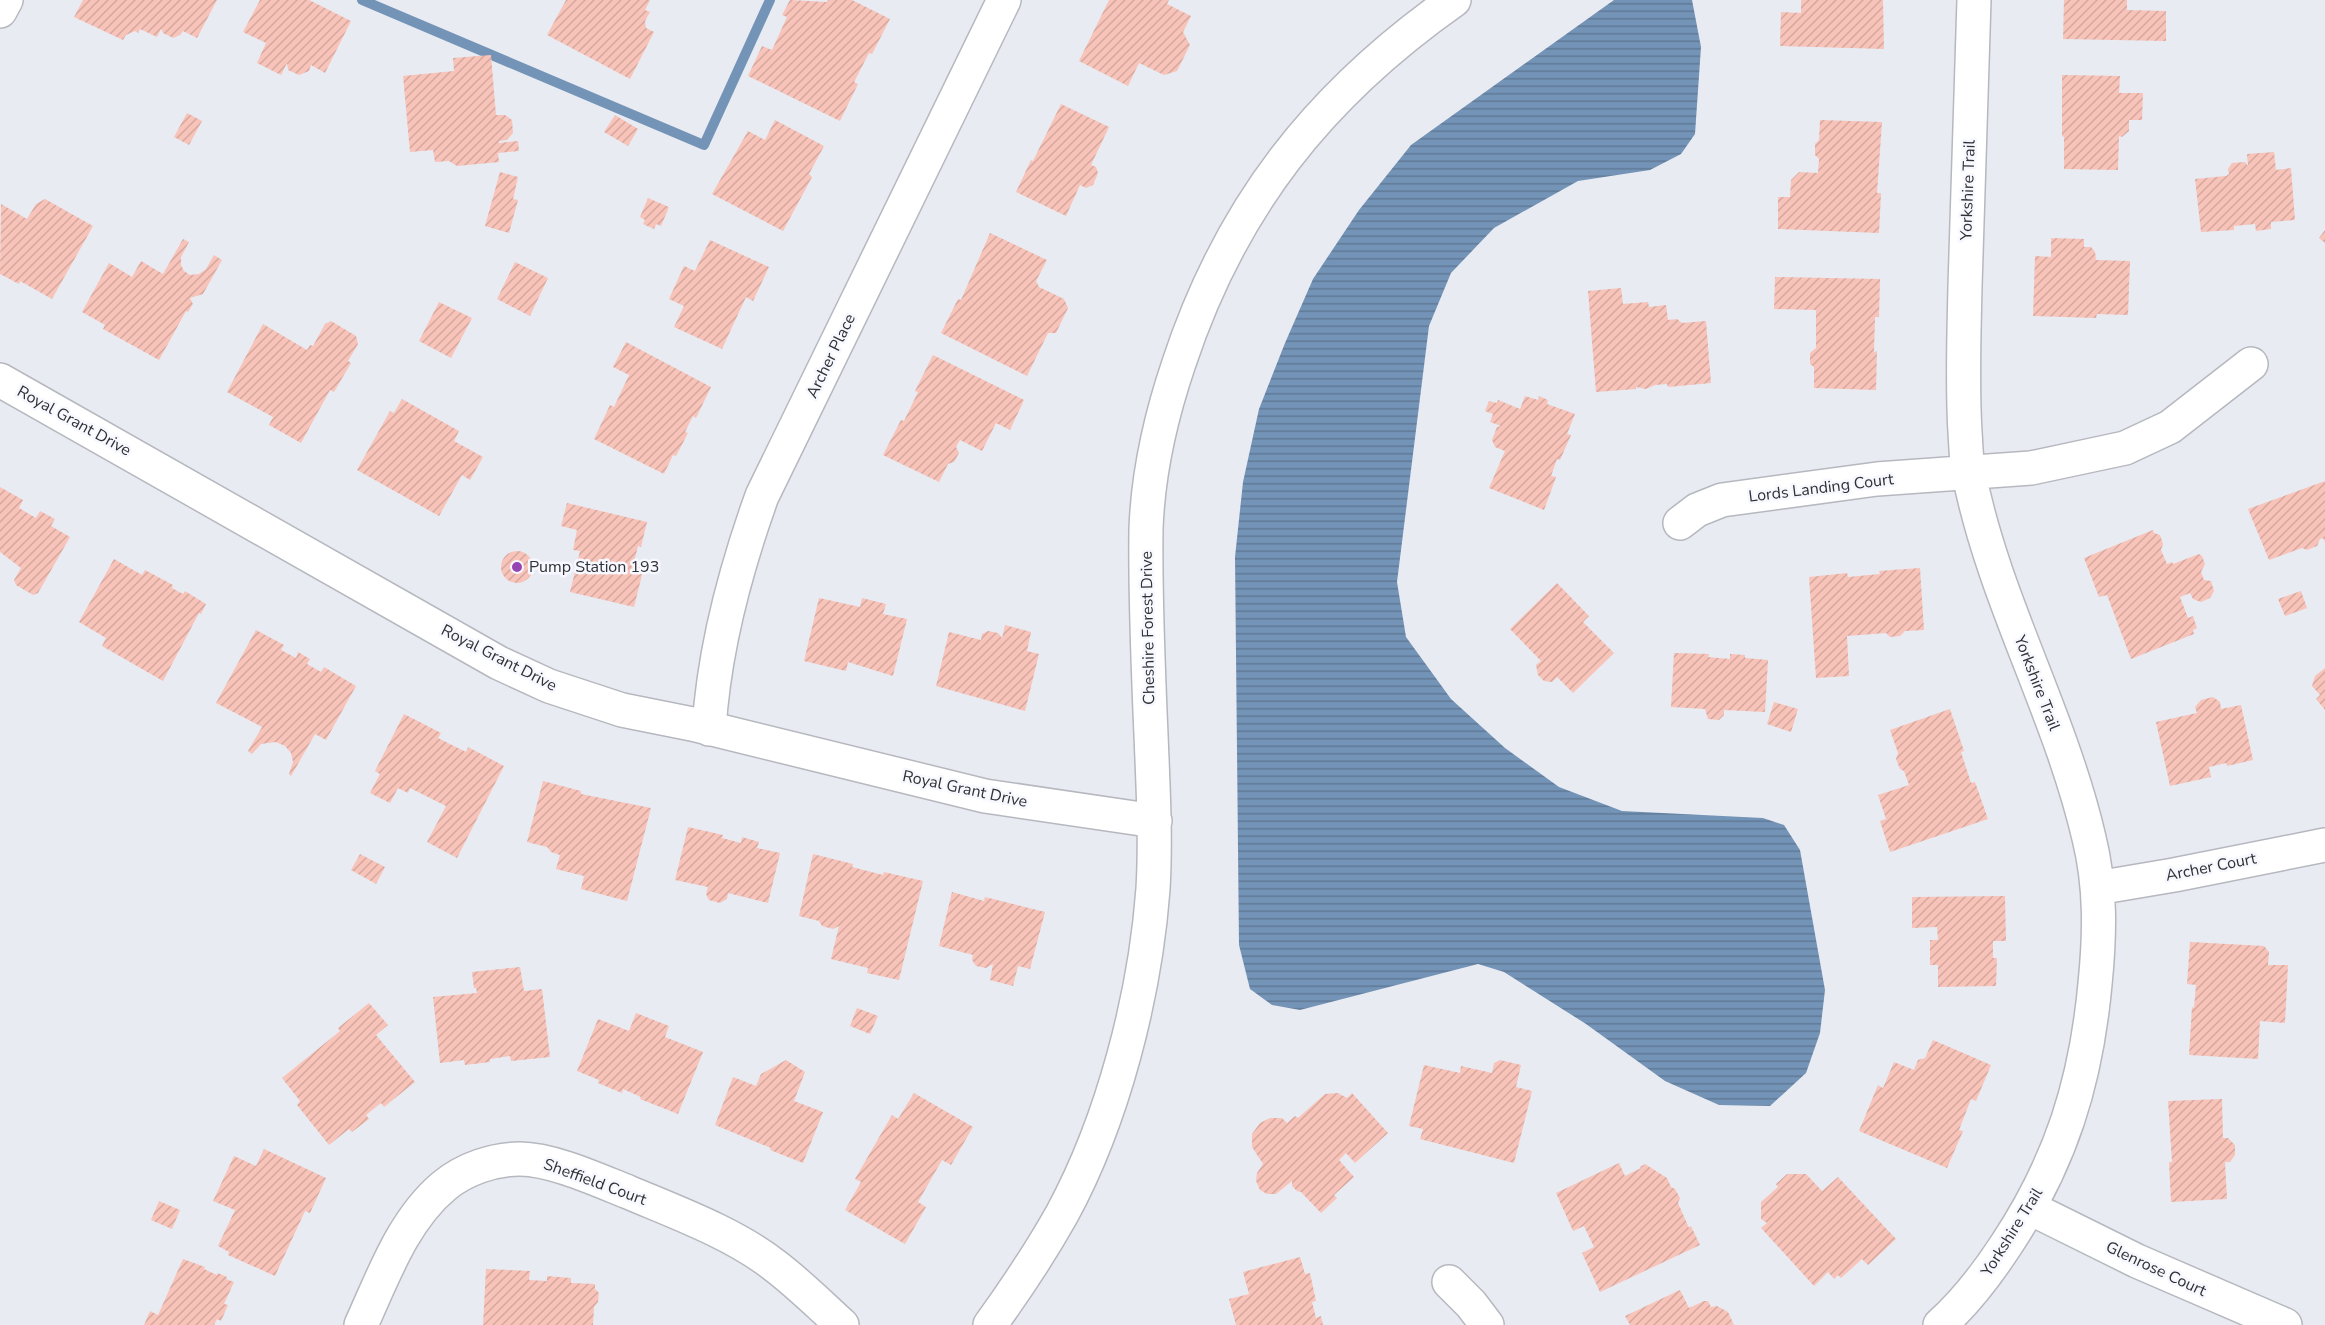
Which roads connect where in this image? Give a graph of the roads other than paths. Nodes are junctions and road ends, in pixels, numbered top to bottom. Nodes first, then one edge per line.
1 (6, 0) edge
2 (1004, 0) edge
3 (1454, 0) edge
4 (1974, 0) edge
5 (0, 11) edge
6 (2252, 364) dead end
7 (0, 380) edge
8 (1968, 471) junction
9 (1680, 523) dead end
10 (710, 729) junction
11 (1155, 821) junction
12 (2325, 845) edge
13 (2097, 888) junction
14 (2030, 1208) junction
15 (1449, 1282) dead end
16 (361, 1325) edge
17 (842, 1325) edge
18 (990, 1325) edge
19 (1487, 1325) edge
20 (1940, 1325) edge
21 (2285, 1325) edge

1 - 5 street
2 - 10 street, Archer Place
3 - 11 street, Cheshire Forest Drive
4 - 8 street, Yorkshire Trail
6 - 8 street, Lords Landing Court
7 - 10 street, Royal Grant Drive
8 - 9 street, Lords Landing Court
8 - 13 street, Yorkshire Trail
10 - 11 street, Royal Grant Drive
11 - 18 street, Cheshire Forest Drive
12 - 13 street, Archer Court
13 - 14 street, Yorkshire Trail
14 - 20 street, Yorkshire Trail
14 - 21 street, Glenrose Court
15 - 19 street
16 - 17 street, Sheffield Court

